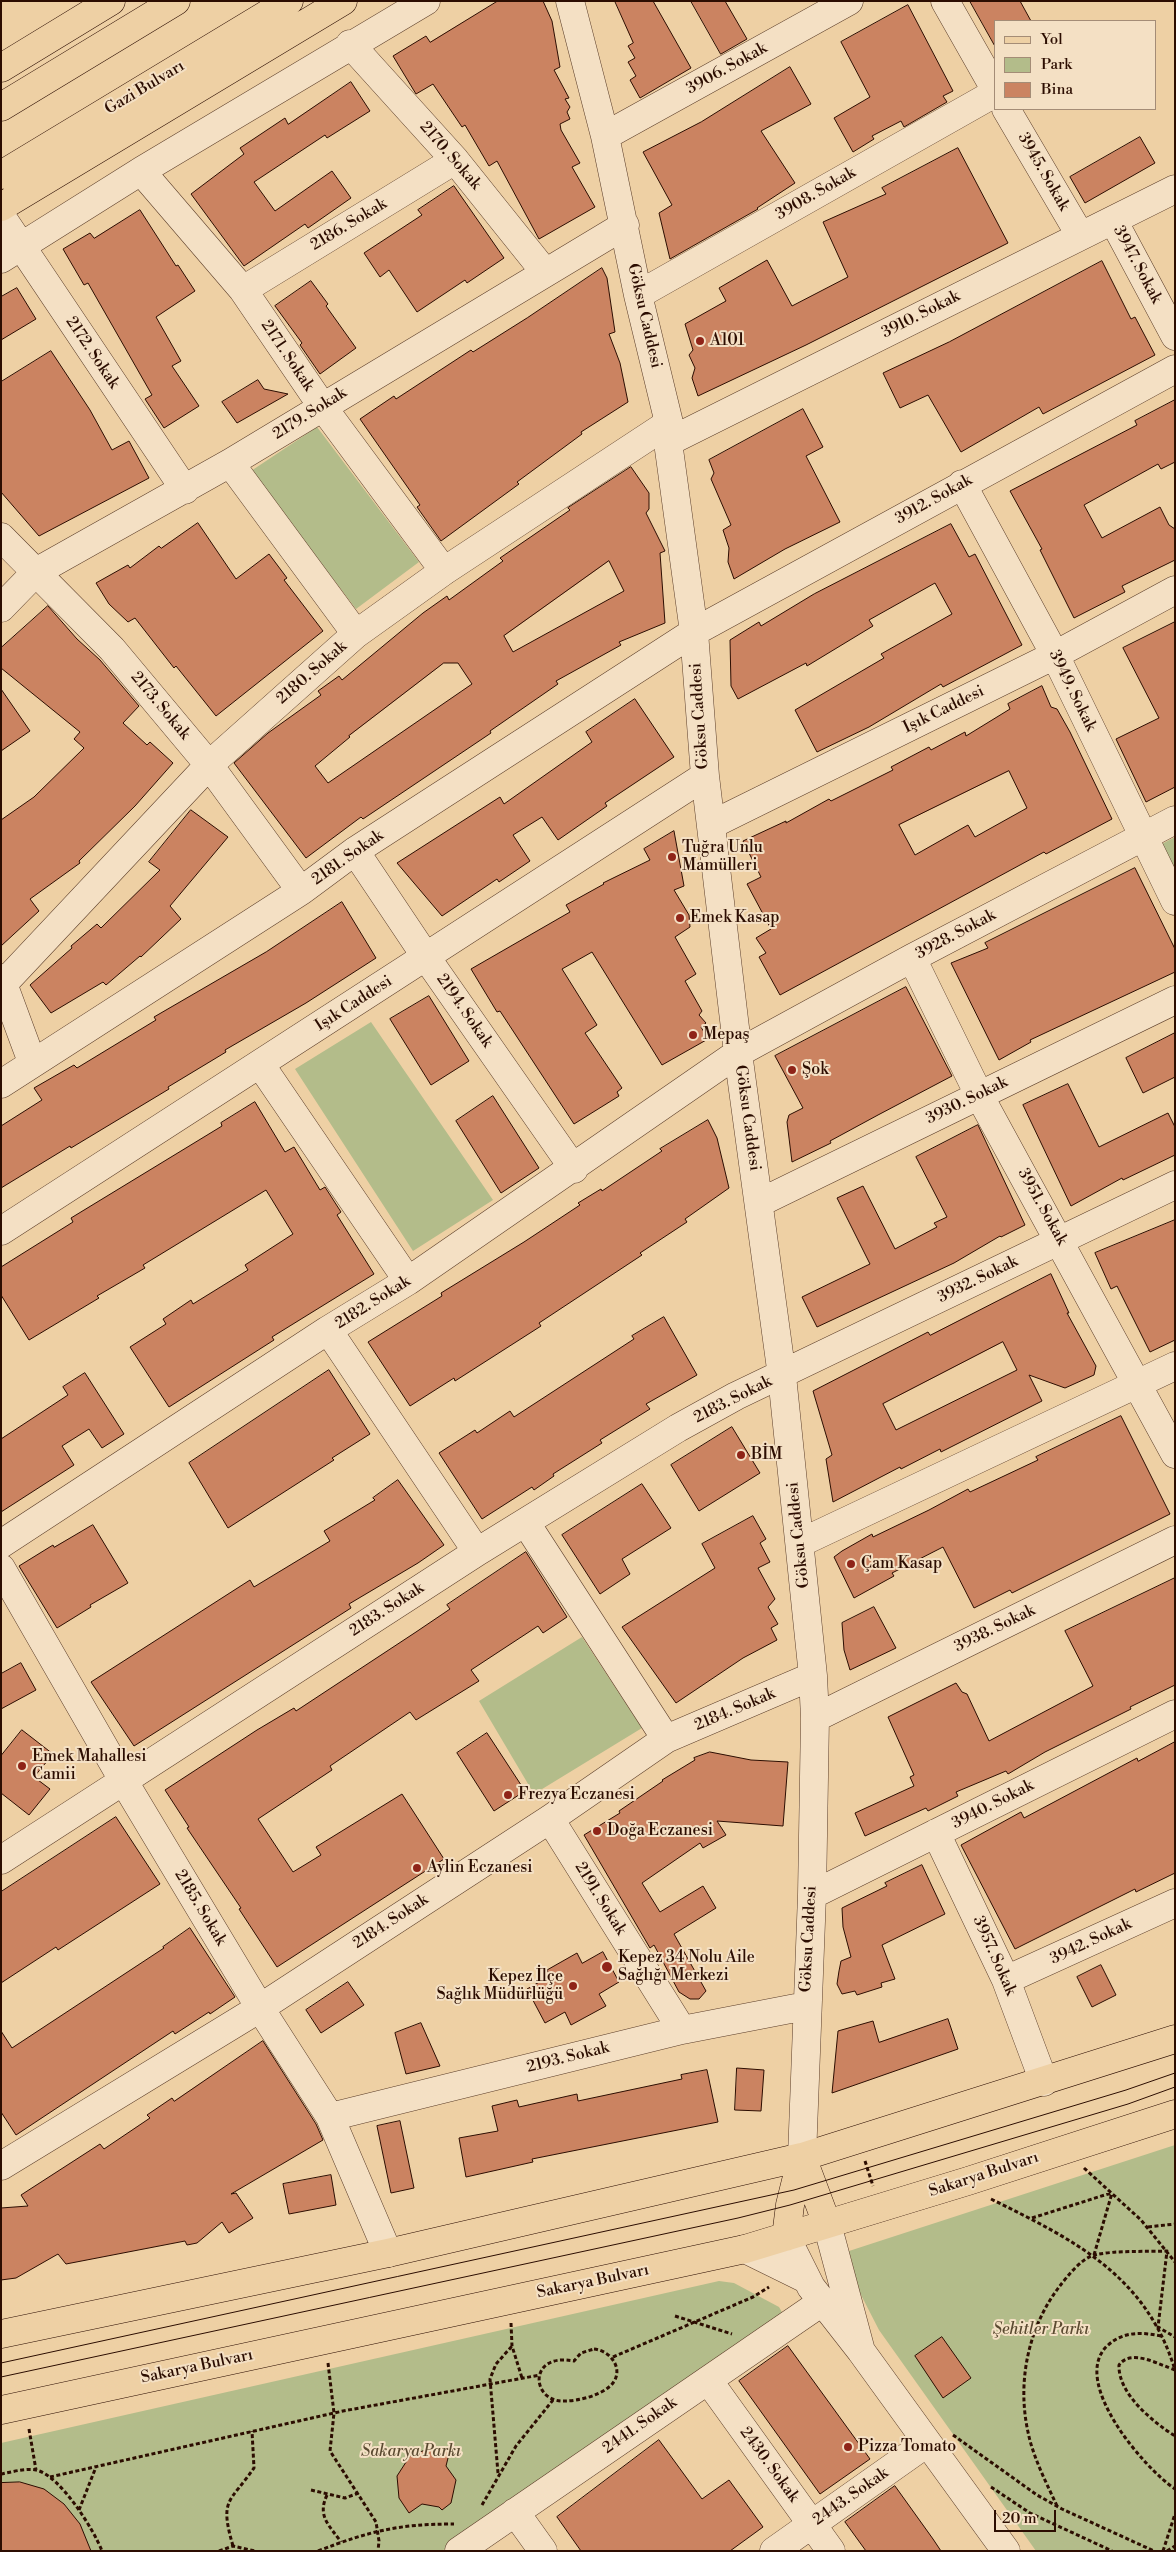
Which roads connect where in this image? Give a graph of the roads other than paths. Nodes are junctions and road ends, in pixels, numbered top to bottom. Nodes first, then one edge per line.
1 (111, 1) edge
2 (176, 1) edge
3 (289, 1) edge
4 (343, 1) edge
5 (426, 1) edge
6 (570, 1) edge
7 (849, 1) edge
8 (945, 1) edge
9 (350, 44) junction
10 (1, 68) edge
11 (994, 87) edge
12 (994, 94) edge
13 (1, 107) edge
14 (1007, 110) edge
15 (605, 136) junction
16 (455, 160) junction
17 (141, 171) junction
18 (1, 175) edge
19 (1175, 189) edge
20 (1, 207) edge
21 (1, 216) edge
22 (1113, 220) junction
23 (625, 225) junction
24 (1080, 235) junction
25 (11, 253) edge
26 (544, 272) junction
27 (243, 290) junction
28 (638, 295) junction
29 (1175, 336) edge
30 (1175, 369) edge
31 (322, 406) junction
32 (668, 432) junction
33 (230, 463) junction
34 (962, 484) junction
35 (185, 490) junction
36 (1, 537) edge
37 (444, 571) junction
38 (36, 572) junction
39 (1175, 590) edge
40 (1, 608) edge
41 (694, 632) junction
42 (356, 634) junction
43 (1055, 655) junction
44 (209, 765) junction
45 (705, 776) junction
46 (1175, 820) edge
47 (711, 825) junction
48 (1142, 836) junction
49 (355, 851) junction
50 (301, 891) junction
51 (1175, 901) edge
52 (426, 957) junction
53 (912, 958) junction
54 (3, 980) edge
55 (1175, 1000) edge
56 (738, 1053) junction
57 (32, 1062) junction
58 (260, 1064) junction
59 (1, 1084) edge
60 (980, 1095) junction
61 (574, 1169) junction
62 (1175, 1185) edge
63 (759, 1203) junction
64 (2, 1228) edge
65 (1060, 1240) junction
66 (408, 1281) junction
67 (328, 1330) junction
68 (1175, 1366) edge
69 (782, 1376) junction
70 (1138, 1384) junction
71 (1175, 1454) edge
72 (526, 1522) junction
73 (1175, 1540) edge
74 (800, 1543) junction
75 (1, 1544) edge
76 (477, 1552) junction
77 (1, 1568) edge
78 (813, 1676) junction
79 (1175, 1714) edge
80 (816, 1718) junction
81 (666, 1739) junction
82 (123, 1780) junction
83 (550, 1819) junction
84 (936, 1833) junction
85 (2, 1856) edge
86 (812, 1895) junction
87 (1175, 1903) edge
88 (1006, 1980) junction
89 (806, 2006) junction
90 (260, 2008) junction
91 (682, 2030) junction
92 (1175, 2040) edge
93 (1044, 2082) junction
94 (1175, 2114) edge
95 (330, 2117) junction
96 (802, 2158) junction
97 (1, 2166) edge
98 (827, 2224) junction
99 (786, 2237) junction
100 (745, 2249) junction
101 (388, 2253) junction
102 (806, 2279) junction
103 (822, 2302) junction
104 (1, 2334) edge
105 (861, 2351) junction
106 (708, 2380) junction
107 (1, 2410) edge
108 (927, 2443) junction
109 (515, 2512) junction
110 (812, 2524) junction
111 (470, 2538) edge
112 (543, 2551) edge
113 (774, 2551) edge
114 (831, 2551) edge
115 (1006, 2551) edge

1 - 10 main road
2 - 13 main road
3 - 18 main road, Gazi Bulvarı
4 - 20 main road
5 - 9 street
6 - 15 street, Göksu Caddesi
7 - 15 street, 3906. Sokak
8 - 11 street
9 - 16 street, 2170. Sokak
9 - 17 street
12 - 28 street, 3908. Sokak
14 - 24 street, 3945. Sokak
15 - 23 street, Göksu Caddesi
16 - 26 street, 2170. Sokak
16 - 27 street, 2186. Sokak
17 - 25 street
17 - 27 street, 2171. Sokak
19 - 22 street, 3910. Sokak
21 - 25 street, 2172. Sokak
22 - 24 street, 3910. Sokak
22 - 29 street, 3947. Sokak
23 - 26 street, 2179. Sokak
23 - 28 street, Göksu Caddesi
24 - 32 street, 3910. Sokak
25 - 35 street, 2172. Sokak
26 - 31 street, 2179. Sokak
27 - 31 street, 2171. Sokak
28 - 32 street, Göksu Caddesi
30 - 34 street, 3912. Sokak
31 - 33 street, 2179. Sokak
31 - 37 street, 2171. Sokak
32 - 37 street, 2180. Sokak
32 - 41 street, Göksu Caddesi
33 - 35 street, 2179. Sokak
33 - 42 street
34 - 41 street, 3912. Sokak
34 - 43 street, 3949. Sokak
35 - 38 street, 2179. Sokak
36 - 38 street, 2173. Sokak
37 - 42 street, 2180. Sokak
38 - 40 street, 2179. Sokak
38 - 44 street, 2173. Sokak
39 - 43 street, Işık Caddesi
41 - 45 street, Göksu Caddesi
41 - 49 street, 2181. Sokak
42 - 44 street, 2180. Sokak
43 - 47 street, Işık Caddesi
43 - 48 street, 3949. Sokak
44 - 50 street, 2173. Sokak
44 - 54 street, 2180. Sokak
45 - 47 street, Göksu Caddesi
45 - 52 street, Işık Caddesi
46 - 48 street, 3928. Sokak
47 - 56 street, Göksu Caddesi
48 - 51 street, 3949. Sokak
48 - 53 street, 3928. Sokak
49 - 50 street, 2181. Sokak
49 - 52 street, 2194. Sokak
50 - 57 street, 2181. Sokak
52 - 58 street, Işık Caddesi
52 - 61 street, 2194. Sokak
53 - 56 street, 3928. Sokak
53 - 60 street, 3951. Sokak
54 - 57 street
55 - 60 street, 3930. Sokak
56 - 61 street, 2182. Sokak
56 - 63 street, Göksu Caddesi
57 - 59 street, 2181. Sokak
58 - 64 street, Işık Caddesi
58 - 66 street
60 - 63 street, 3930. Sokak
60 - 65 street, 3951. Sokak
61 - 66 street, 2182. Sokak
62 - 65 street, 3932. Sokak
63 - 69 street, Göksu Caddesi
65 - 69 street, 3932. Sokak
65 - 70 street, 3951. Sokak
66 - 67 street, 2182. Sokak
67 - 75 street, 2182. Sokak
67 - 76 street
68 - 70 street
69 - 72 street, 2183. Sokak
69 - 74 street, Göksu Caddesi
70 - 71 street, 3951. Sokak
70 - 74 street
72 - 76 street, 2183. Sokak
72 - 81 street
73 - 80 street, 3938. Sokak
74 - 78 street, Göksu Caddesi
76 - 82 street, 2183. Sokak
77 - 82 street, 2185. Sokak
78 - 80 street, Göksu Caddesi
78 - 81 street, 2184. Sokak
79 - 84 street, 3940. Sokak
80 - 86 street, Göksu Caddesi
81 - 83 street, 2184. Sokak
82 - 85 street, 2183. Sokak
82 - 90 street, 2185. Sokak
83 - 90 street, 2184. Sokak
83 - 91 street, 2191. Sokak
84 - 86 street, 3940. Sokak
84 - 88 street, 3957. Sokak
86 - 89 street, Göksu Caddesi
87 - 88 street, 3942. Sokak
88 - 93 street, 3957. Sokak
89 - 91 street, 2193. Sokak
89 - 96 street, Göksu Caddesi
90 - 95 street, 2185. Sokak
90 - 97 street, 2184. Sokak
91 - 95 street, 2193. Sokak
92 - 93 main road
93 - 96 main road
94 - 98 main road, Sakarya Bulvarı
95 - 101 street, 2185. Sokak
96 - 98 main road
96 - 99 main road
96 - 101 main road
98 - 99 main road, Sakarya Bulvarı
98 - 105 street
99 - 100 main road, Sakarya Bulvarı
99 - 102 street
100 - 102 street
100 - 107 main road, Sakarya Bulvarı
101 - 104 main road
102 - 103 street
103 - 105 street
103 - 106 street, 2441. Sokak
105 - 108 street
106 - 109 street, 2441. Sokak
106 - 110 street, 2430. Sokak
108 - 110 street, 2443. Sokak
108 - 115 street
109 - 111 street, 2441. Sokak
109 - 112 street
110 - 113 street, 2443. Sokak
110 - 114 street, 2430. Sokak

